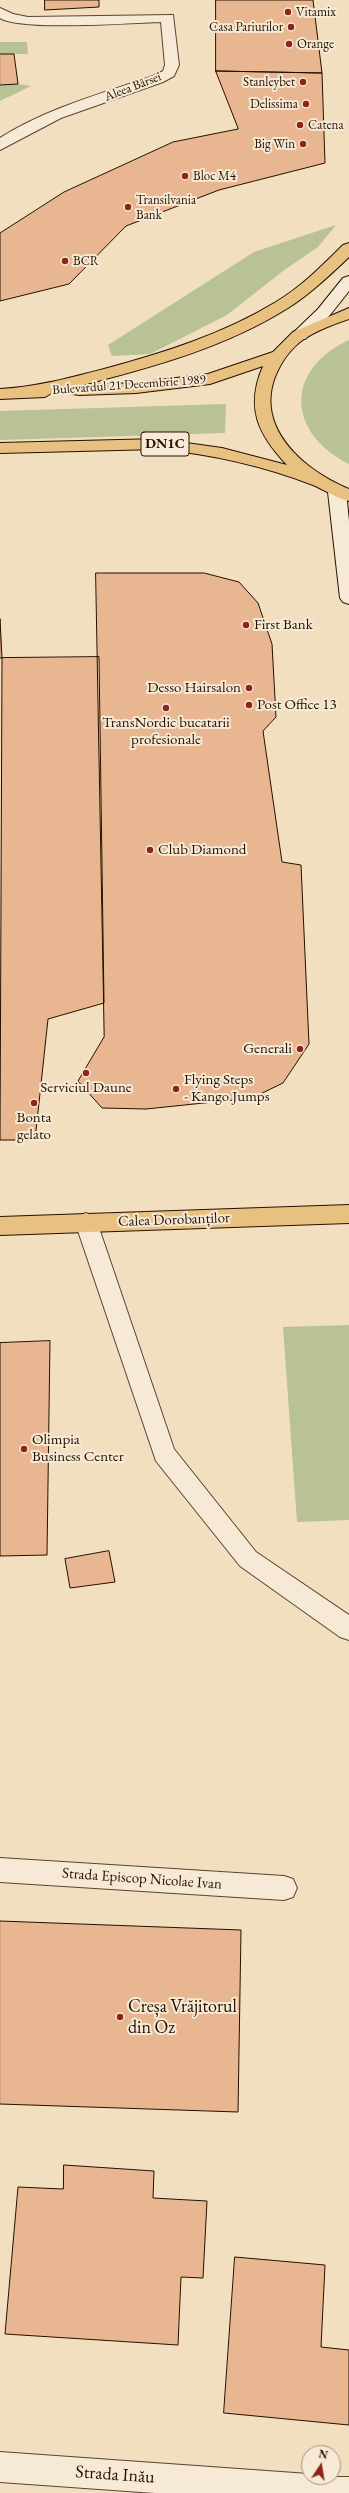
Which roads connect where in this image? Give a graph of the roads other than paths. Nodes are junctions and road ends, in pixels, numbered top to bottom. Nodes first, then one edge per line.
1 (0, 12) edge
2 (0, 144) edge
3 (349, 248) edge
4 (349, 281) edge
5 (349, 313) edge
6 (299, 336) junction
7 (277, 356) junction
8 (30, 393) junction
9 (0, 394) edge
10 (0, 448) edge
11 (337, 490) edge
12 (349, 598) edge
13 (349, 1214) edge
14 (86, 1222) junction
15 (0, 1226) edge
16 (349, 1628) edge
17 (0, 1870) edge
18 (284, 1888) dead end
19 (0, 2467) edge
20 (349, 2492) edge

1 - 2 street, Aleea Bârsei
3 - 8 main road
4 - 6 street
5 - 6 main road
6 - 7 main road
7 - 8 main road, Bulevardul 21 Decembrie 1989
7 - 11 main road
8 - 9 main road, Bulevardul 21 Decembrie 1989
10 - 11 main road, DN1C
11 - 12 street
13 - 14 main road, Calea Dorobanților
14 - 15 main road, Calea Dorobanților
14 - 16 street
17 - 18 street, Strada Episcop Nicolae Ivan
19 - 20 street, Strada Inău

